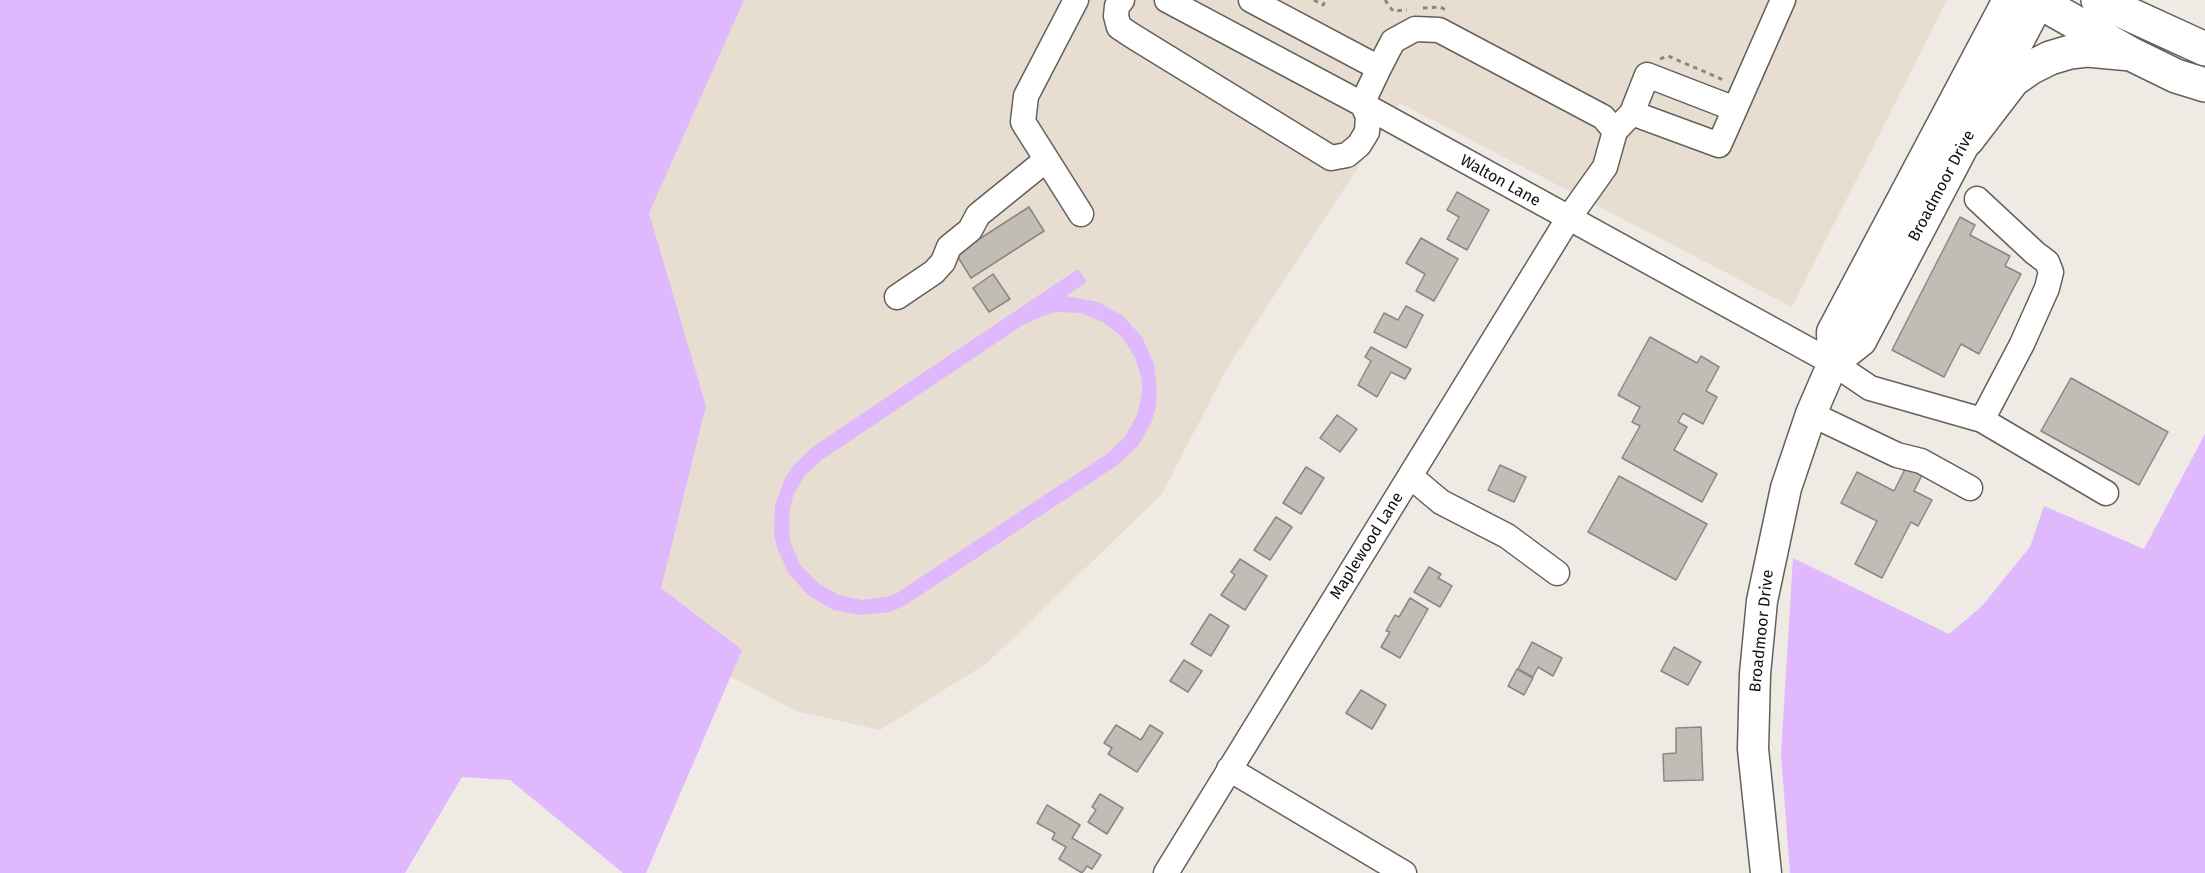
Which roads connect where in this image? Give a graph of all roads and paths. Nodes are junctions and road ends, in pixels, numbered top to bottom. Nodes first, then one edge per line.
1 (1076, 0) edge
2 (1122, 0) edge
3 (1167, 0) edge
4 (1314, 0) edge
5 (1326, 0) edge
6 (1782, 0) edge
7 (2008, 0) edge
8 (2097, 0) edge
9 (2145, 0) edge
10 (2039, 1) edge
11 (1261, 5) edge
12 (2176, 35) junction
13 (1252, 45) junction
14 (2205, 49) edge
15 (2131, 54) junction
16 (1658, 60) dead end
17 (1379, 68) junction
18 (1733, 84) dead end
19 (2205, 86) edge
20 (1362, 104) junction
21 (1735, 108) junction
22 (1632, 113) junction
23 (1615, 130) junction
24 (1967, 140) junction
25 (1046, 160) junction
26 (1977, 199) dead end
27 (1081, 214) dead end
28 (1568, 219) junction
29 (897, 297) dead end
30 (1833, 363) junction
31 (1811, 414) junction
32 (1982, 420) junction
33 (1410, 476) junction
34 (1970, 488) dead end
35 (2106, 493) dead end
36 (1557, 573) dead end
37 (1229, 769) junction
38 (1166, 873) edge
39 (1404, 873) edge
40 (1766, 873) edge

1 - 25 street
2 - 20 street
3 - 13 street, Walton Lane
4 - 5 path
6 - 21 street
7 - 30 main road, Broadmoor Drive
8 - 12 highway
9 - 12 highway
10 - 15 highway
10 - 24 main road, Broadmoor Drive
11 - 13 street
11 - 17 street
12 - 14 highway
13 - 20 street, Walton Lane
15 - 19 highway
15 - 24 highway
16 - 18 path
17 - 20 street
17 - 23 street
20 - 28 street, Walton Lane
21 - 22 street
21 - 22 street
22 - 23 street
23 - 28 street, Maplewood Lane
24 - 30 main road, Broadmoor Drive
25 - 27 street
25 - 29 street
26 - 32 street
28 - 30 street, Walton Lane
28 - 33 street, Maplewood Lane
30 - 31 main road, Broadmoor Drive
30 - 32 street, Walton Lane
31 - 34 street
31 - 40 main road, Broadmoor Drive
32 - 35 street, Walton Lane
33 - 36 street
33 - 37 street, Maplewood Lane
37 - 38 street, Maplewood Lane
37 - 39 street

